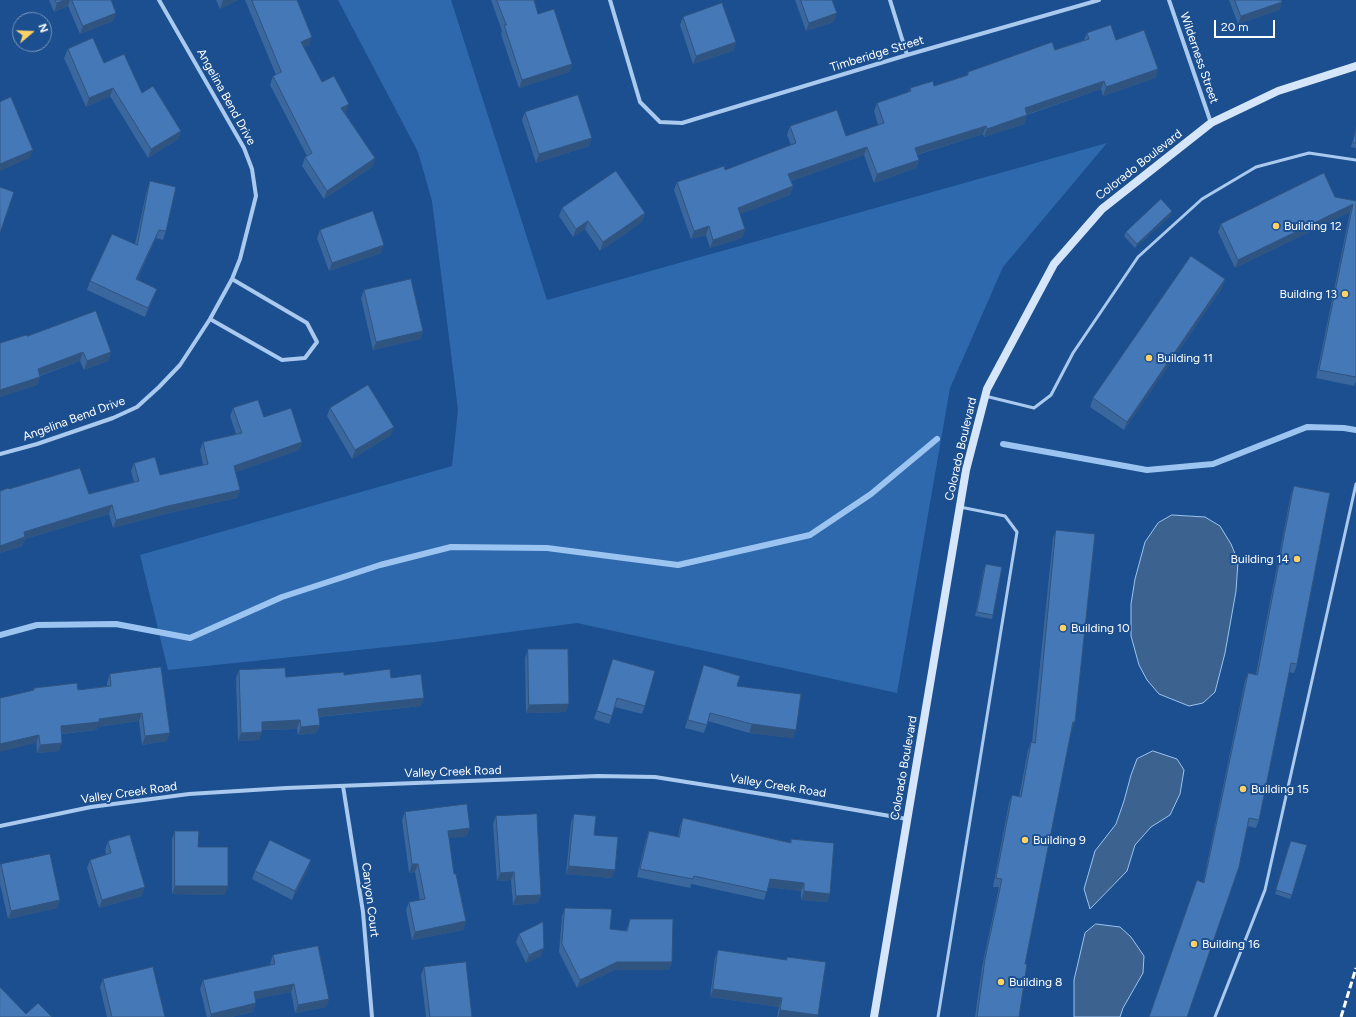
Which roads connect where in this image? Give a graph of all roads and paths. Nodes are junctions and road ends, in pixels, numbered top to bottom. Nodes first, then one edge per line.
1 (159, 0) edge
2 (610, 0) edge
3 (890, 0) edge
4 (1099, 0) edge
5 (1169, 0) edge
6 (907, 55) junction
7 (1356, 66) edge
8 (1211, 123) junction
9 (1356, 160) edge
10 (232, 278) junction
11 (210, 319) junction
12 (985, 396) junction
13 (0, 454) edge
14 (1356, 484) edge
15 (960, 507) junction
16 (343, 786) junction
17 (907, 819) junction
18 (0, 826) edge
19 (372, 1017) edge
20 (874, 1017) edge
21 (938, 1017) edge
22 (1215, 1017) edge

1 - 10 street, Angelina Bend Drive
2 - 6 street, Timberidge Street
3 - 6 street
4 - 6 street, Timberidge Street
5 - 8 street, Wilderness Street
7 - 8 main road, Colorado Boulevard
8 - 12 main road, Colorado Boulevard
9 - 12 lane
10 - 11 street, Angelina Bend Drive
10 - 11 street
11 - 13 street, Angelina Bend Drive
12 - 15 main road, Colorado Boulevard
14 - 22 lane
15 - 17 main road, Colorado Boulevard
15 - 21 lane
16 - 17 street, Valley Creek Road
16 - 18 street, Valley Creek Road
16 - 19 street, Canyon Court
17 - 20 main road, Colorado Boulevard

